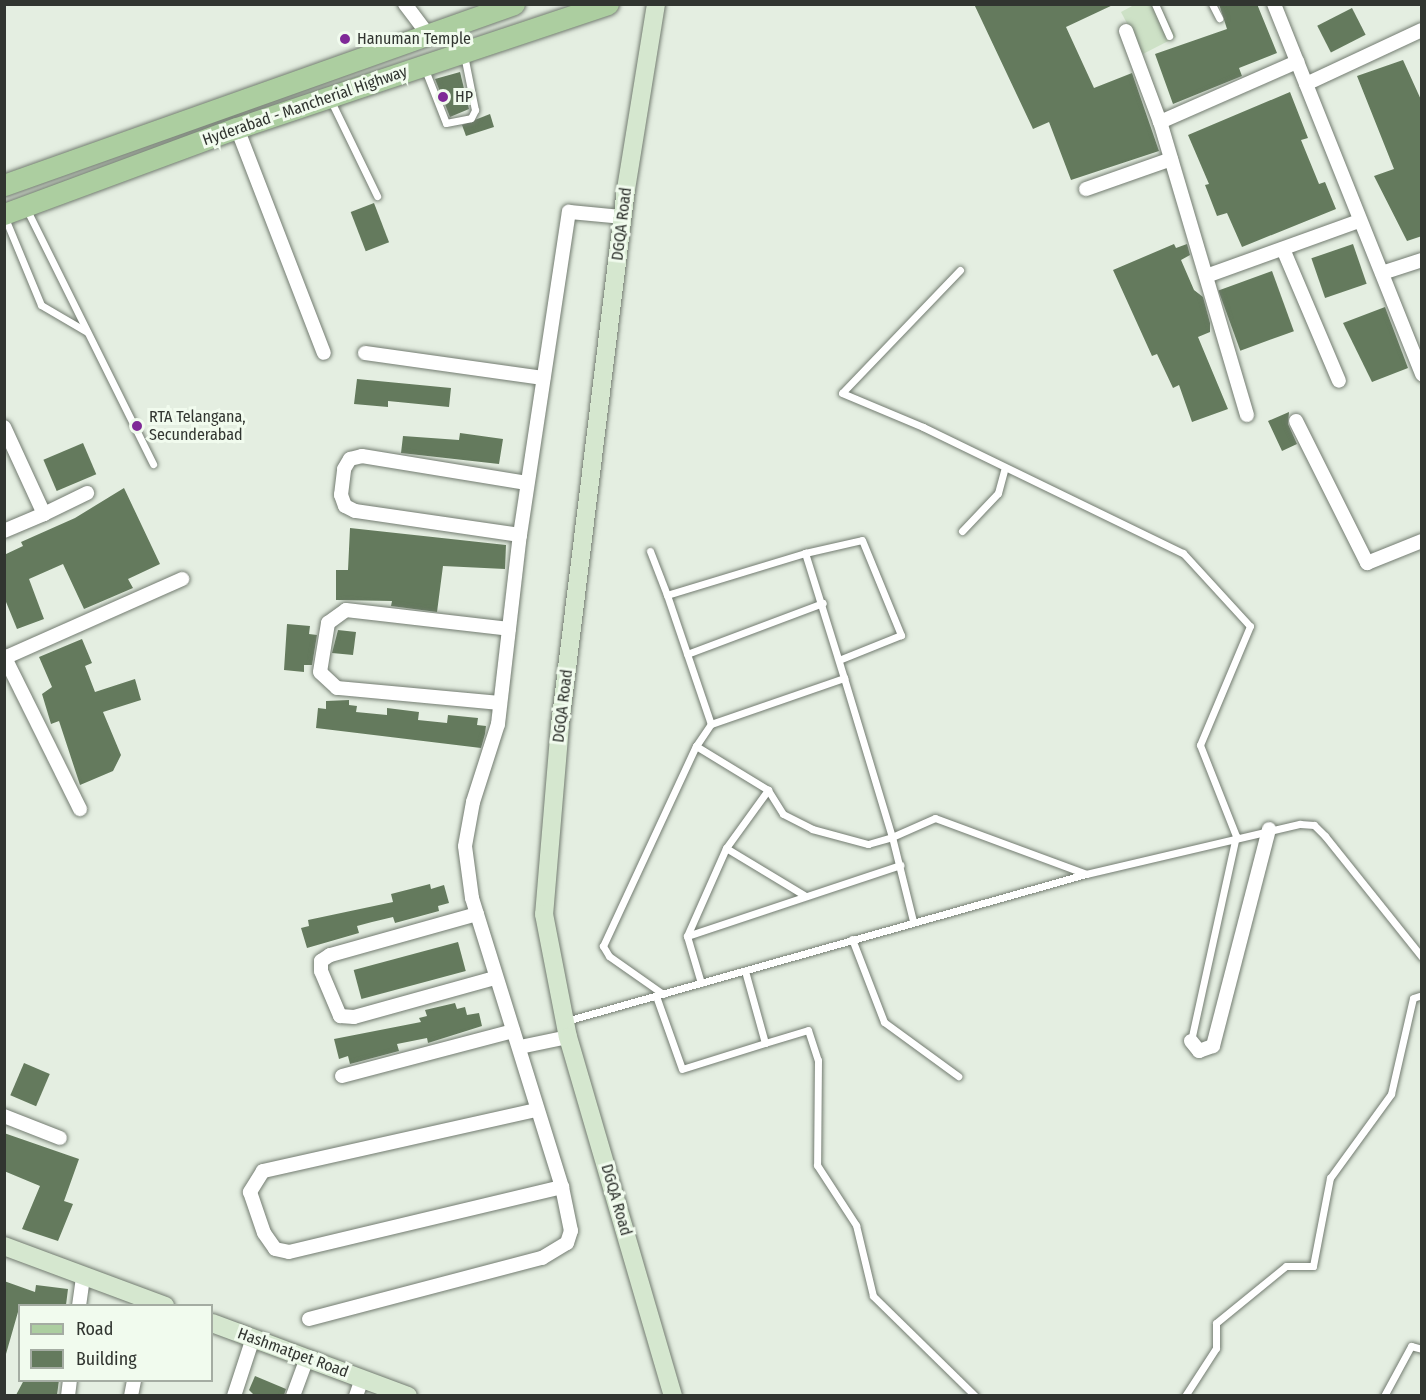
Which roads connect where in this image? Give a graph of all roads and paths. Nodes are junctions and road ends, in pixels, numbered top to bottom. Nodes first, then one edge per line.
1 (405, 4) edge
2 (514, 4) edge
3 (608, 4) edge
4 (656, 4) edge
5 (1155, 4) edge
6 (1212, 4) edge
7 (1274, 4) edge
8 (1219, 18) dead end
9 (1422, 30) edge
10 (1126, 31) dead end
11 (428, 35) junction
12 (1169, 36) dead end
13 (463, 52) junction
14 (1297, 62) junction
15 (424, 66) junction
16 (1306, 84) junction
17 (328, 97) junction
18 (1160, 122) junction
19 (237, 128) junction
20 (1171, 159) junction
21 (4, 185) edge
22 (1086, 189) dead end
23 (377, 196) dead end
24 (25, 207) junction
25 (4, 215) edge
26 (622, 217) junction
27 (1359, 221) junction
28 (1283, 249) junction
29 (1422, 260) edge
30 (960, 270) dead end
31 (1382, 273) junction
32 (1209, 275) junction
33 (87, 332) junction
34 (324, 353) dead end
35 (366, 353) dead end
36 (1422, 374) edge
37 (543, 378) junction
38 (1339, 381) dead end
39 (1248, 415) dead end
40 (1296, 421) dead end
41 (4, 427) edge
42 (153, 464) dead end
43 (1004, 470) junction
44 (528, 483) junction
45 (87, 493) dead end
46 (44, 514) junction
47 (4, 531) edge
48 (962, 531) dead end
49 (520, 535) junction
50 (1422, 541) edge
51 (650, 551) dead end
52 (805, 553) junction
53 (182, 579) dead end
54 (667, 595) junction
55 (823, 603) junction
56 (509, 629) junction
57 (687, 654) junction
58 (5, 657) edge
59 (841, 659) junction
60 (844, 678) junction
61 (500, 703) junction
62 (711, 724) junction
63 (696, 746) junction
64 (768, 790) junction
65 (80, 809) dead end
66 (1269, 829) junction
67 (1236, 836) junction
68 (892, 837) junction
69 (726, 848) junction
70 (900, 865) junction
71 (1086, 874) junction
72 (804, 895) junction
73 (477, 914) junction
74 (913, 921) junction
75 (687, 936) junction
76 (852, 939) junction
77 (1422, 957) edge
78 (745, 971) junction
79 (495, 978) junction
80 (701, 982) junction
81 (660, 995) junction
82 (1422, 995) edge
83 (567, 1029) junction
84 (513, 1031) junction
85 (1191, 1041) joint
86 (765, 1043) junction
87 (519, 1047) junction
88 (342, 1076) dead end
89 (958, 1076) dead end
90 (536, 1110) junction
91 (4, 1116) edge
92 (60, 1138) dead end
93 (562, 1187) junction
94 (4, 1246) edge
95 (83, 1277) junction
96 (80, 1304) edge
97 (159, 1304) edge
98 (309, 1319) dead end
99 (213, 1323) edge
100 (253, 1338) junction
101 (1422, 1349) edge
102 (307, 1358) junction
103 (359, 1387) edge
104 (234, 1395) edge
105 (293, 1395) edge
106 (408, 1395) edge
107 (673, 1395) edge
108 (975, 1395) edge
109 (1185, 1395) edge
110 (1384, 1395) edge

1 - 11 street
2 - 11 main road, Hyderabad - Mancherial Highway
3 - 13 main road, Hyderabad - Mancherial Highway
4 - 26 main road, DGQA Road
5 - 12 lane
6 - 8 lane
7 - 14 street
9 - 16 street
10 - 18 street
11 - 21 main road, Hyderabad - Mancherial Highway
13 - 15 main road, Hyderabad - Mancherial Highway
13 - 15 lane
14 - 16 street
14 - 18 street
15 - 17 main road, Hyderabad - Mancherial Highway
16 - 27 street
17 - 19 main road, Hyderabad - Mancherial Highway
17 - 23 lane
18 - 20 street
19 - 24 main road, Hyderabad - Mancherial Highway
19 - 34 street
20 - 22 street
20 - 32 street
24 - 25 main road, Hyderabad - Mancherial Highway
24 - 33 lane
25 - 33 lane
26 - 37 street
26 - 83 main road, DGQA Road
27 - 28 street
27 - 31 street
28 - 32 street
28 - 38 street
29 - 31 street
30 - 43 lane
31 - 36 street
32 - 39 street
33 - 42 lane
35 - 37 street
37 - 44 street
40 - 50 street
41 - 46 street
43 - 48 lane
43 - 67 lane
44 - 49 street
44 - 49 street
45 - 46 street
46 - 47 street
49 - 56 street
51 - 54 lane
52 - 54 lane
52 - 55 lane
52 - 59 lane
53 - 58 street
54 - 57 lane
55 - 57 lane
55 - 59 lane
56 - 61 street
56 - 61 street
57 - 62 lane
58 - 65 street
59 - 60 lane
60 - 62 lane
60 - 68 lane
61 - 73 street
62 - 63 lane
63 - 64 lane
63 - 81 lane
64 - 68 lane
64 - 69 lane
66 - 67 lane
66 - 77 lane
66 - 85 street
67 - 71 lane
67 - 85 lane
68 - 70 lane
68 - 71 lane
69 - 72 lane
69 - 75 lane
70 - 72 lane
70 - 74 lane
71 - 74 lane
72 - 75 lane
73 - 79 street
73 - 79 street
74 - 76 lane
75 - 80 lane
76 - 78 lane
76 - 89 lane
78 - 80 lane
78 - 86 lane
79 - 84 street
80 - 81 lane
81 - 83 lane
81 - 86 lane
82 - 109 lane
83 - 87 street
83 - 107 main road, DGQA Road
84 - 87 street
84 - 88 street
86 - 108 lane
87 - 90 street
90 - 93 street
90 - 93 street
91 - 92 street
93 - 98 street
94 - 95 main road
95 - 96 street
95 - 97 main road
99 - 100 main road, Hashmatpet Road
100 - 102 main road, Hashmatpet Road
100 - 104 street
101 - 110 lane
102 - 103 main road, Hashmatpet Road
102 - 105 street
103 - 106 main road, Hashmatpet Road

